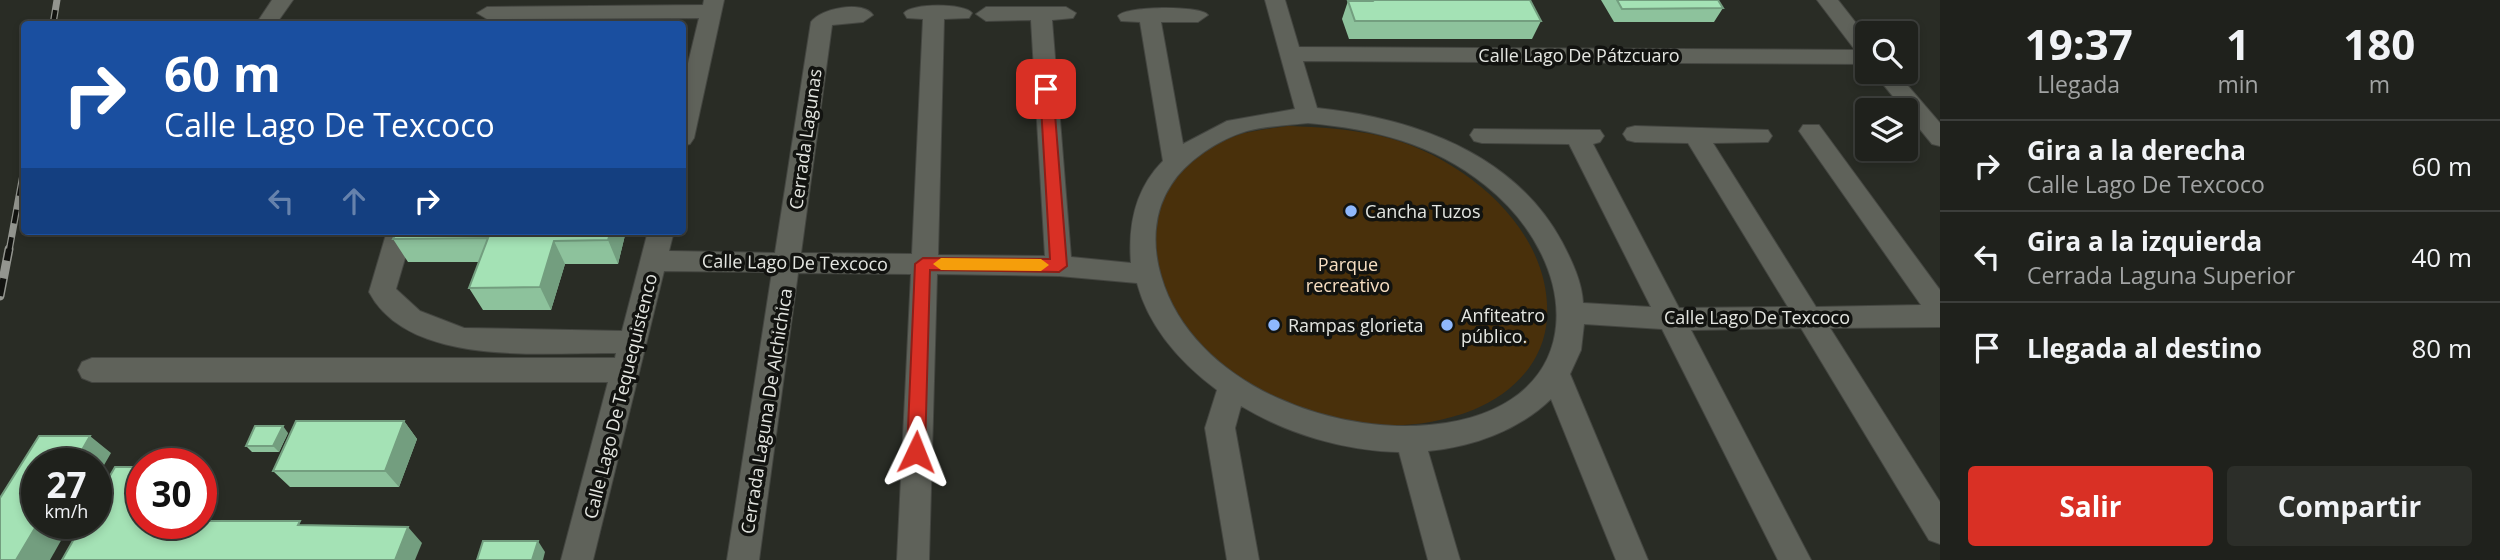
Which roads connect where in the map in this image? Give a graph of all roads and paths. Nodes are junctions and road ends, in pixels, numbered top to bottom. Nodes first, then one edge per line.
1 (520, 0) edge
2 (1275, 0) edge
3 (1827, 0) edge
4 (713, 6) edge
5 (486, 13) edge
6 (962, 13) dead end
7 (1041, 13) junction
8 (1066, 13) dead end
9 (986, 14) dead end
10 (863, 15) dead end
11 (1198, 15) dead end
12 (1855, 38) edge
13 (1292, 54) junction
14 (1855, 54) edge
15 (1894, 84) edge
16 (1308, 115) junction
17 (686, 121) edge
18 (1811, 131) dead end
19 (1634, 134) dead end
20 (1482, 135) dead end
21 (1696, 136) junction
22 (1759, 136) dead end
23 (1940, 138) edge
24 (1175, 164) junction
25 (399, 235) edge
26 (660, 235) edge
27 (655, 261) junction
28 (789, 262) junction
29 (923, 264) junction
30 (1059, 266) junction
31 (1146, 274) junction
32 (1573, 313) junction
33 (1940, 313) edge
34 (1808, 317) junction
35 (1672, 319) junction
36 (634, 342) junction
37 (92, 370) dead end
38 (626, 370) junction
39 (1556, 375) junction
40 (1232, 387) junction
41 (1410, 442) junction
42 (1940, 530) edge
43 (578, 560) edge
44 (743, 560) edge
45 (913, 560) edge
46 (1243, 560) edge
47 (1444, 560) edge
48 (1632, 560) edge
49 (1795, 560) edge

1 - 5 street
2 - 13 street
3 - 12 street
4 - 5 street
4 - 17 street
6 - 29 street
7 - 8 street
7 - 9 street
7 - 30 street
10 - 28 street, Cerrada Lagunas
11 - 24 street
13 - 14 street, Calle Lago De Pátzcuaro
13 - 16 street
15 - 23 street
16 - 24 street
16 - 32 street
18 - 33 street
19 - 21 street
20 - 35 street
21 - 22 street
21 - 34 street
24 - 31 street
25 - 36 street
26 - 27 street, Calle Lago De Tequequistenco
27 - 28 street, Calle Lago De Texcoco
27 - 36 street, Calle Lago De Tequequistenco
28 - 29 street, Calle Lago De Texcoco
28 - 44 street, Cerrada Laguna De Alchichica
29 - 30 street, Calle Lago De Texcoco
29 - 45 street
30 - 31 street, Calle Lago De Texcoco
31 - 40 street
32 - 35 street, Calle Lago De Texcoco
32 - 39 street
33 - 34 street, Calle Lago De Texcoco
34 - 35 street, Calle Lago De Texcoco
34 - 42 street
35 - 49 street
36 - 38 street, Calle Lago De Tequequistenco
37 - 38 street
38 - 43 street, Calle Lago De Tequequistenco
39 - 41 street
39 - 48 street
40 - 41 street
40 - 46 street
41 - 47 street

